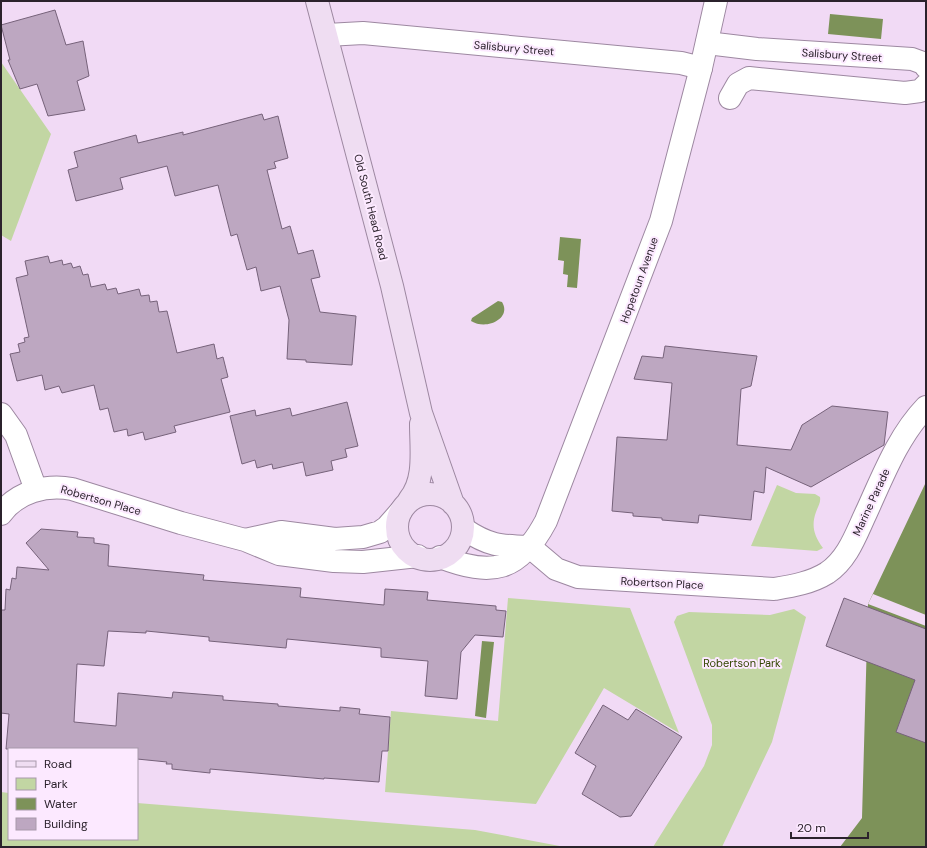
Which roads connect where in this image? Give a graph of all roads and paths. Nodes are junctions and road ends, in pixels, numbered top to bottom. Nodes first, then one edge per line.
1 (317, 1) edge
2 (716, 1) edge
3 (327, 35) junction
4 (707, 43) junction
5 (926, 67) edge
6 (701, 68) junction
7 (926, 85) edge
8 (730, 98) dead end
9 (926, 407) edge
10 (421, 413) junction
11 (1, 414) edge
12 (36, 490) junction
13 (453, 504) junction
14 (405, 505) junction
15 (1, 514) edge
16 (464, 529) junction
17 (245, 540) junction
18 (530, 547) junction
19 (418, 556) junction
20 (440, 557) junction
21 (804, 582) joint

1 - 3 main road, Old South Head Road
2 - 4 street, Hopetoun Avenue
3 - 6 street, Salisbury Street
3 - 10 main road, Old South Head Road
4 - 5 street, Salisbury Street
4 - 6 street, Hopetoun Avenue
6 - 18 street, Hopetoun Avenue
7 - 8 street
9 - 21 street, Marine Parade
10 - 13 main road, Old South Head Road
10 - 14 main road, Old South Head Road
11 - 12 street
12 - 15 street
12 - 17 street, Robertson Place
13 - 14 main road
13 - 16 main road
14 - 17 street, Robertson Place
14 - 19 main road
16 - 18 street
16 - 20 main road
17 - 19 street, Robertson Place
18 - 20 street, Hopetoun Avenue
18 - 21 street, Robertson Place
19 - 20 main road

